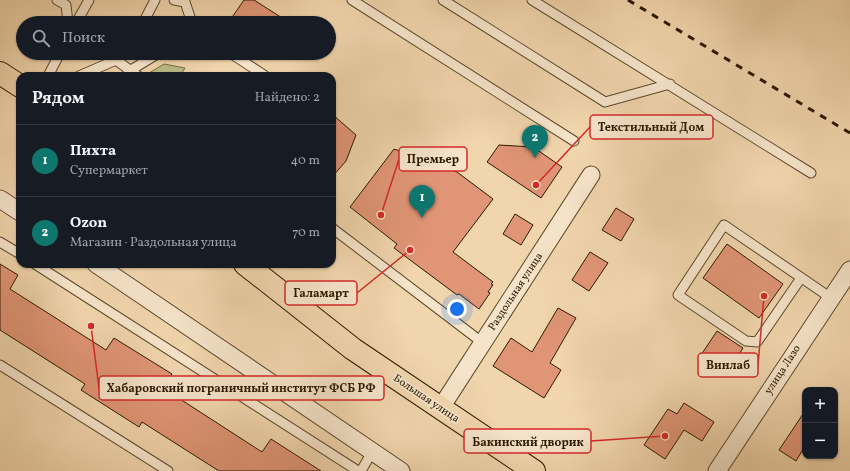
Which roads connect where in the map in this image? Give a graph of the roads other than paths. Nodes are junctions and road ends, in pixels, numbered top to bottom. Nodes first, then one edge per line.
1 (57, 0) edge
2 (88, 0) edge
3 (155, 0) edge
4 (174, 0) edge
5 (352, 0) edge
6 (443, 0) edge
7 (532, 0) edge
8 (67, 16) edge
9 (80, 16) edge
10 (147, 16) edge
11 (190, 16) edge
12 (56, 60) edge
13 (111, 60) edge
14 (122, 60) edge
15 (150, 60) edge
16 (241, 60) edge
17 (50, 72) edge
18 (88, 72) edge
19 (131, 72) edge
20 (135, 72) edge
21 (259, 72) edge
22 (0, 73) edge
23 (16, 83) edge
24 (670, 84) junction
25 (574, 141) dead end
26 (811, 173) dead end
27 (592, 175) dead end
28 (0, 199) edge
29 (16, 209) edge
30 (336, 231) edge
31 (0, 242) edge
32 (16, 252) edge
33 (41, 268) edge
34 (102, 268) edge
35 (249, 268) edge
36 (850, 270) edge
37 (801, 278) junction
38 (831, 298) junction
39 (483, 343) junction
40 (0, 365) edge
41 (440, 409) junction
42 (372, 452) junction
43 (168, 471) edge
44 (358, 471) edge
45 (361, 471) edge
46 (401, 471) edge
47 (534, 471) edge
48 (717, 471) edge

1 - 8 lane
2 - 9 lane
3 - 10 lane
4 - 11 lane
5 - 25 lane
6 - 24 lane
7 - 24 lane
12 - 17 lane
13 - 18 lane
14 - 19 lane
15 - 20 lane
16 - 21 lane
22 - 23 highway
24 - 26 lane
27 - 39 street, Раздольная улица
28 - 29 street
30 - 39 lane
31 - 32 lane
33 - 44 lane
34 - 42 street
35 - 41 highway, Большая улица
36 - 38 street, улица Лазо
37 - 37 lane
37 - 38 lane
38 - 48 street, улица Лазо
39 - 41 street, Раздольная улица
40 - 43 lane
41 - 47 highway, Большая улица
42 - 45 lane
42 - 46 street

